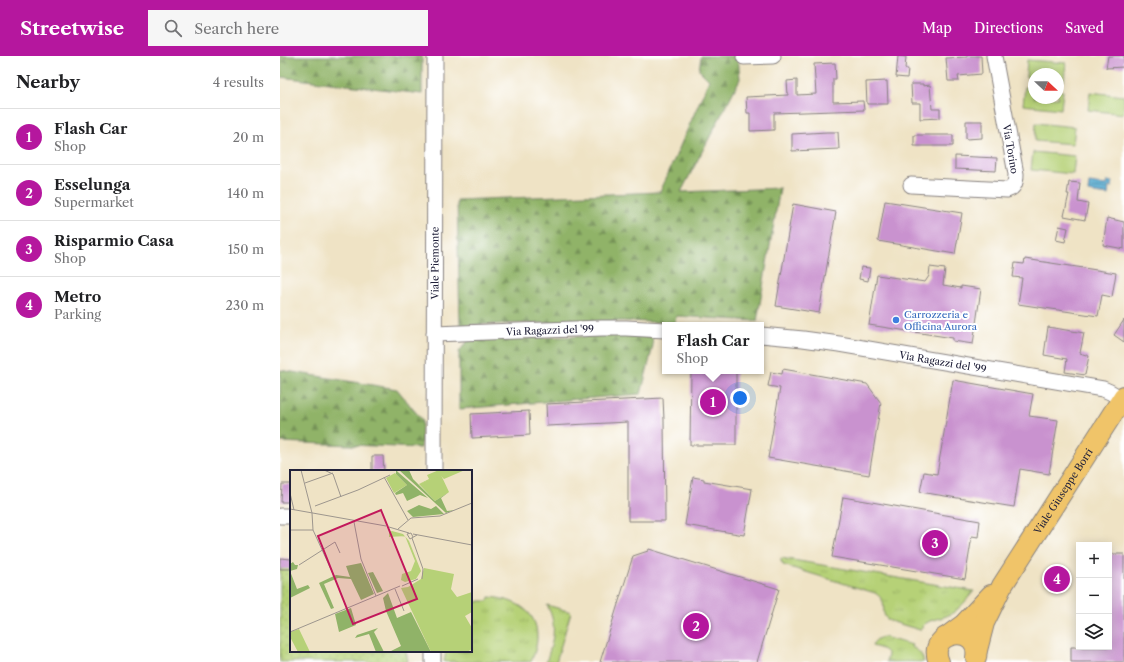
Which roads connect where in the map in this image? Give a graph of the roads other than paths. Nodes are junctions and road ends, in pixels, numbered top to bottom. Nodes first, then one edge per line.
1 (435, 56) edge
2 (773, 56) edge
3 (994, 56) edge
4 (744, 57) dead end
5 (911, 185) dead end
6 (662, 330) edge
7 (434, 334) junction
8 (764, 335) edge
9 (1123, 398) edge
10 (434, 470) edge
11 (1002, 586) junction
12 (949, 635) junction
13 (976, 656) edge
14 (938, 661) edge

1 - 7 street, Viale Piemonte
2 - 4 street
3 - 5 street, Via Torino
6 - 7 street, Via Ragazzi del '99
7 - 10 street, Viale Piemonte
8 - 9 street, Via Ragazzi del '99
9 - 11 main road, Viale Giuseppe Borri
11 - 12 main road, Viale Giuseppe Borri
11 - 13 main road, Viale Giuseppe Borri
12 - 13 main road, Viale Giuseppe Borri
12 - 14 main road, Viale Giuseppe Borri

